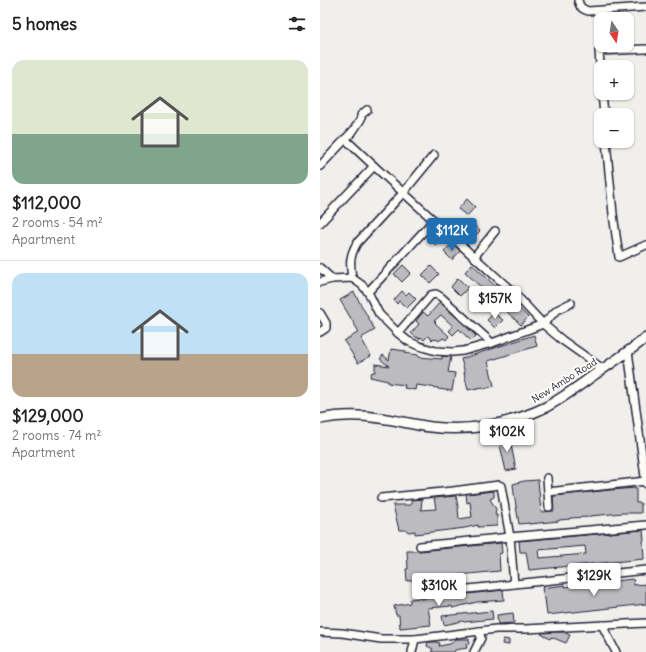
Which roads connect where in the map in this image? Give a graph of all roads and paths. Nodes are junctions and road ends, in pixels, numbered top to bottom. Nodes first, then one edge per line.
1 (578, 0) edge
2 (646, 7) edge
3 (646, 49) edge
4 (600, 60) edge
5 (366, 110) dead end
6 (345, 139) junction
7 (607, 148) edge
8 (434, 155) dead end
9 (320, 166) edge
10 (374, 166) junction
11 (403, 193) junction
12 (434, 220) junction
13 (320, 223) edge
14 (495, 232) dead end
15 (646, 245) edge
16 (474, 257) junction
17 (320, 268) edge
18 (352, 278) junction
19 (332, 279) junction
20 (320, 282) edge
21 (368, 292) junction
22 (571, 303) dead end
23 (320, 314) edge
24 (543, 324) junction
25 (320, 332) edge
26 (398, 333) junction
27 (646, 338) edge
28 (492, 344) junction
29 (628, 352) junction
30 (603, 370) junction
31 (320, 419) edge
32 (547, 478) dead end
33 (646, 481) edge
34 (646, 484) edge
35 (548, 492) junction
36 (381, 498) dead end
37 (549, 507) dead end
38 (646, 525) edge
39 (510, 537) junction
40 (420, 546) dead end
41 (646, 570) edge
42 (514, 584) junction
43 (431, 593) dead end
44 (646, 623) edge
45 (602, 625) junction
46 (479, 631) junction
47 (320, 632) edge
48 (415, 639) junction
49 (412, 652) edge
50 (474, 652) edge
51 (616, 652) edge

1 - 2 street
3 - 4 street
5 - 6 street
6 - 9 street
6 - 10 street
7 - 15 street
8 - 11 street
10 - 11 street
10 - 13 street
11 - 12 street
11 - 18 street
12 - 16 street
12 - 21 street
14 - 16 street
16 - 24 street
17 - 19 street
18 - 19 street
18 - 21 street
19 - 20 street
21 - 26 street
22 - 24 street
23 - 25 street
24 - 28 street
24 - 30 street
26 - 28 street
26 - 28 street
27 - 29 main road, New Ambo Road
29 - 30 main road, New Ambo Road
29 - 33 street
30 - 31 main road, New Ambo Road
32 - 35 street
33 - 34 street
33 - 35 street
35 - 37 street
36 - 39 street
38 - 39 street
39 - 40 street
39 - 42 street
41 - 42 street
42 - 43 street
44 - 45 street
45 - 46 street
45 - 51 street
46 - 48 street
46 - 50 street
47 - 48 street
48 - 49 street

